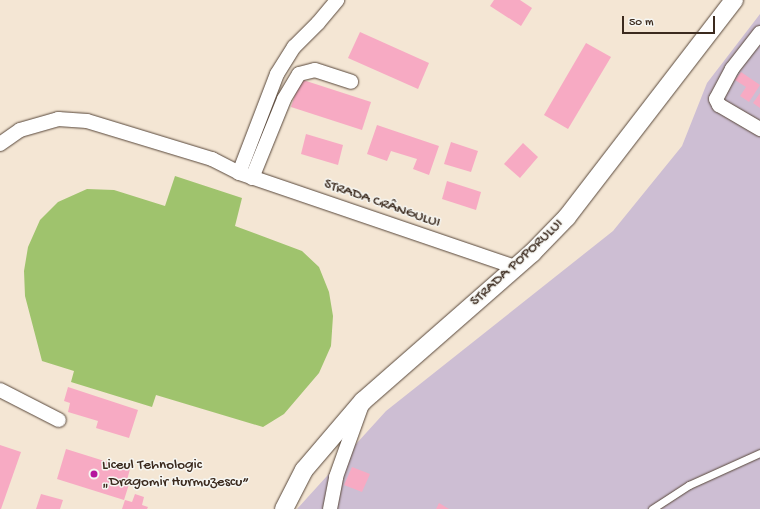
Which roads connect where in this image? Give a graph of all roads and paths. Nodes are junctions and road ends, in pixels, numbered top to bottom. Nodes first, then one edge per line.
1 (337, 0) edge
2 (734, 0) edge
3 (760, 33) edge
4 (351, 82) dead end
5 (760, 129) edge
6 (0, 144) edge
7 (245, 176) junction
8 (515, 267) junction
9 (0, 390) edge
10 (363, 401) junction
11 (59, 420) dead end
12 (760, 453) edge
13 (284, 509) edge
14 (330, 509) edge
15 (652, 509) edge

1 - 7 street
2 - 8 street, STRADA POPORULUI
3 - 5 street
4 - 7 street
6 - 7 street, STRADA CRÂNGULUI
7 - 8 street, STRADA CRÂNGULUI
8 - 10 street, STRADA POPORULUI
9 - 11 street
10 - 13 street, STRADA POPORULUI
10 - 14 street
12 - 15 lane

